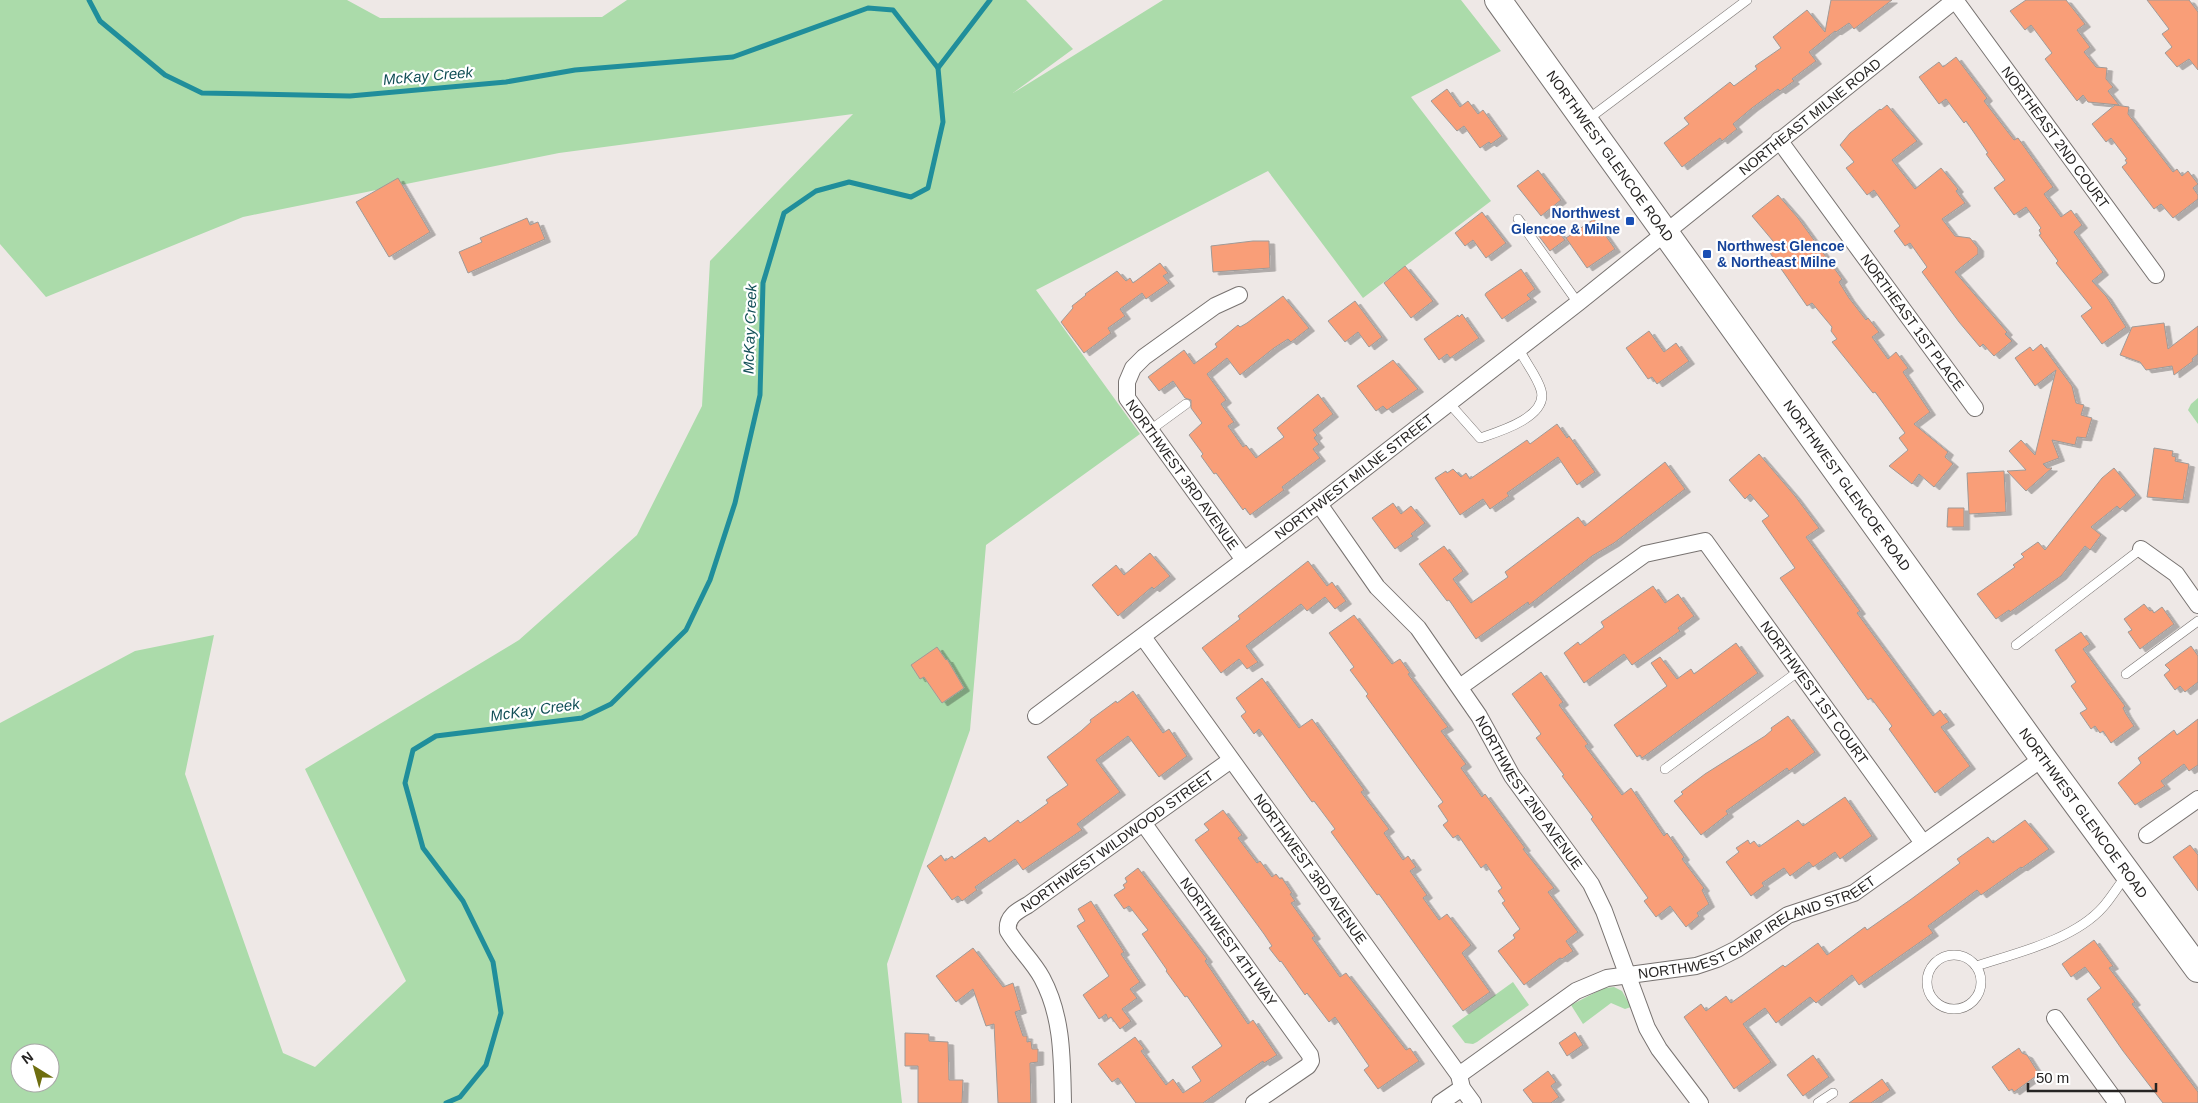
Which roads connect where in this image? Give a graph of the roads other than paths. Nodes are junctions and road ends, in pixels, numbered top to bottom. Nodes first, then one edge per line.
1 (1498, 0) edge
2 (1747, 0) edge
3 (1955, 0) edge
4 (1584, 122) junction
5 (1779, 140) junction
6 (1518, 220) dead end
7 (1666, 234) junction
8 (2156, 274) dead end
9 (1239, 296) dead end
10 (1578, 303) junction
11 (1518, 349) junction
12 (1449, 403) junction
13 (1186, 404) dead end
14 (1975, 408) dead end
15 (1149, 431) junction
16 (1319, 504) junction
17 (2141, 549) joint
18 (1244, 560) junction
19 (2198, 605) edge
20 (2198, 621) edge
21 (1143, 637) junction
22 (2016, 645) dead end
23 (1799, 671) junction
24 (2126, 674) dead end
25 (1460, 687) junction
26 (1036, 716) dead end
27 (2043, 758) junction
28 (1231, 760) junction
29 (1665, 769) dead end
30 (2198, 799) edge
31 (1144, 824) junction
32 (2147, 835) dead end
33 (1923, 844) junction
34 (2128, 874) junction
35 (1976, 966) junction
36 (2198, 969) edge
37 (1628, 975) junction
38 (2055, 1018) dead end
39 (1460, 1081) junction
40 (1833, 1093) dead end
41 (1064, 1103) edge
42 (1254, 1103) edge
43 (1440, 1103) edge
44 (1473, 1103) edge
45 (1700, 1103) edge
46 (1818, 1103) edge
47 (2117, 1103) edge

1 - 4 main road, NORTHWEST GLENCOE ROAD
2 - 4 lane
3 - 5 street, NORTHEAST MILNE ROAD
3 - 8 street, NORTHEAST 2ND COURT
4 - 7 main road, NORTHWEST GLENCOE ROAD
5 - 7 street, NORTHEAST MILNE ROAD
5 - 14 street, NORTHEAST 1ST PLACE
6 - 10 lane
7 - 10 street, NORTHWEST MILNE STREET
7 - 27 main road, NORTHWEST GLENCOE ROAD
9 - 15 street, NORTHWEST 3RD AVENUE
10 - 11 street, NORTHWEST MILNE STREET
11 - 12 street, NORTHWEST MILNE STREET
11 - 12 lane
12 - 16 street, NORTHWEST MILNE STREET
13 - 15 lane
15 - 18 street, NORTHWEST 3RD AVENUE
16 - 18 street, NORTHWEST MILNE STREET
16 - 25 street, NORTHWEST 2ND AVENUE
17 - 19 street
17 - 22 lane
18 - 21 street, NORTHWEST MILNE STREET
20 - 24 lane
21 - 26 street, NORTHWEST MILNE STREET
21 - 28 street, NORTHWEST 3RD AVENUE
23 - 25 street, NORTHWEST 1ST COURT
23 - 29 lane
23 - 33 street, NORTHWEST 1ST COURT
25 - 37 street, NORTHWEST 2ND AVENUE
27 - 33 street, NORTHWEST CAMP IRELAND STREET
27 - 34 main road, NORTHWEST GLENCOE ROAD
28 - 31 street, NORTHWEST WILDWOOD STREET
28 - 39 street, NORTHWEST 3RD AVENUE
30 - 32 street
31 - 41 street, NORTHWEST WILDWOOD STREET
31 - 42 street, NORTHWEST 4TH WAY
33 - 37 street, NORTHWEST CAMP IRELAND STREET
34 - 35 lane
34 - 36 main road, NORTHWEST GLENCOE ROAD
35 - 35 lane
37 - 39 street, NORTHWEST CAMP IRELAND STREET
37 - 45 street, NORTHWEST 2ND AVENUE
38 - 47 street
39 - 43 street, NORTHWEST CAMP IRELAND STREET
39 - 44 street, NORTHWEST 3RD AVENUE
40 - 46 lane

